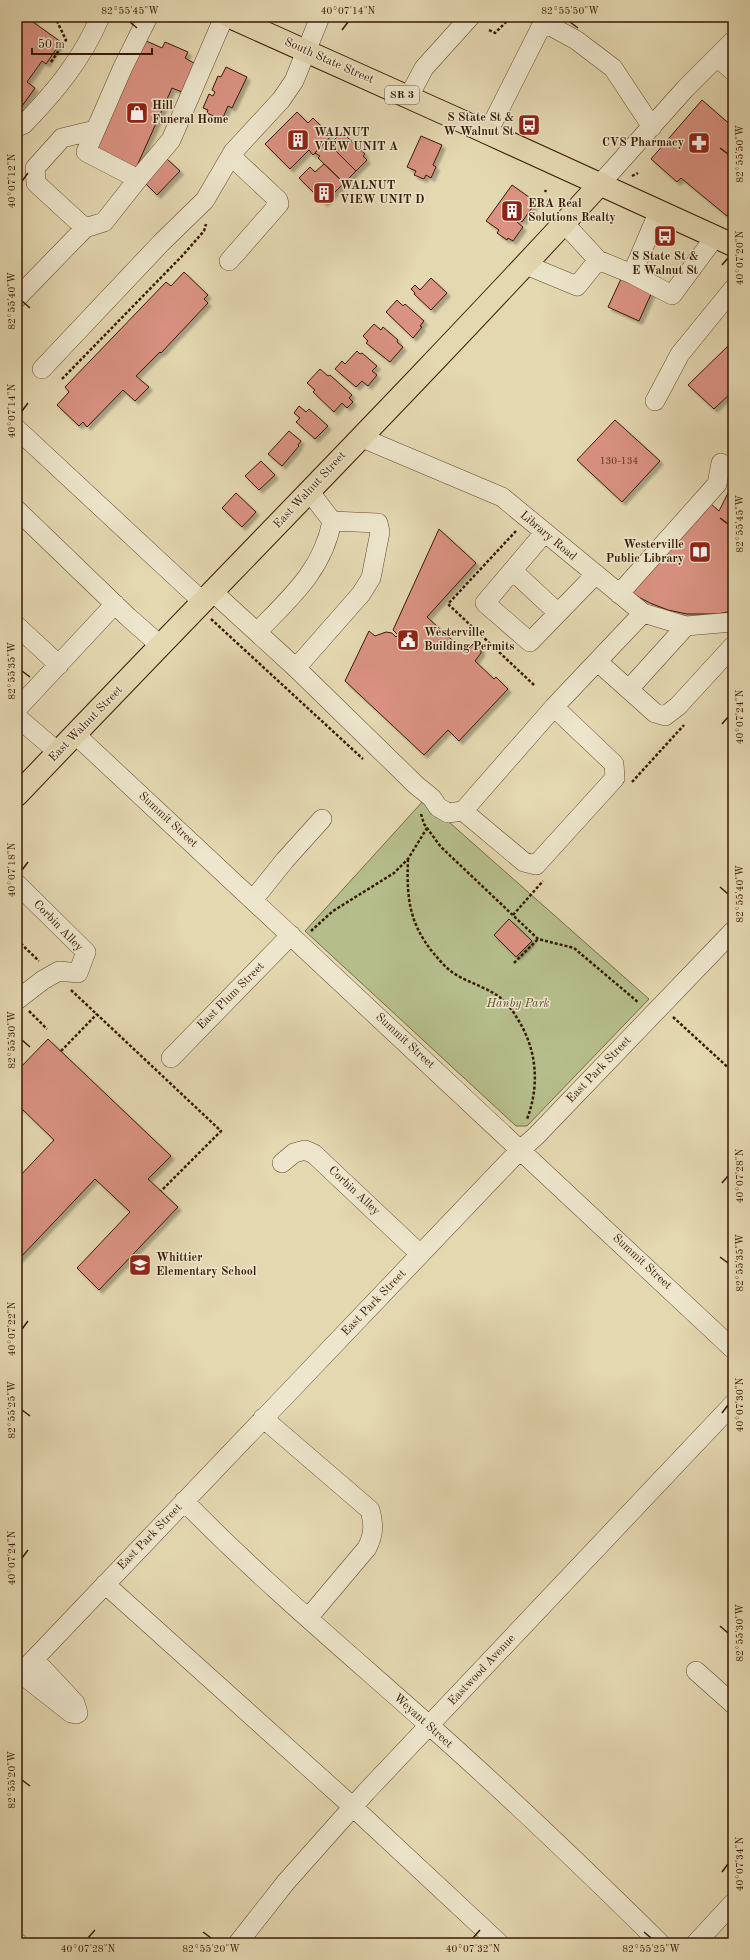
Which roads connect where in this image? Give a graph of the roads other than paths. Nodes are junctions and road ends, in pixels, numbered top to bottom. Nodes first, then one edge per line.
1 (100, 17) edge
2 (148, 17) edge
3 (224, 17) edge
4 (230, 17) edge
5 (320, 17) edge
6 (470, 17) edge
7 (545, 20) edge
8 (733, 41) edge
9 (305, 51) junction
10 (717, 57) junction
11 (733, 71) edge
12 (408, 98) junction
13 (17, 127) edge
14 (652, 127) junction
15 (95, 130) junction
16 (487, 134) junction
17 (231, 156) junction
18 (138, 179) junction
19 (601, 183) junction
20 (659, 211) junction
21 (564, 223) junction
22 (85, 228) junction
23 (724, 241) edge
24 (598, 260) junction
25 (229, 262) dead end
26 (526, 265) junction
27 (632, 274) junction
28 (733, 288) edge
29 (17, 298) edge
30 (42, 369) dead end
31 (655, 401) dead end
32 (17, 429) edge
33 (360, 437) junction
34 (721, 463) dead end
35 (309, 491) junction
36 (17, 510) edge
37 (332, 521) junction
38 (545, 532) junction
39 (513, 571) junction
40 (595, 575) junction
41 (619, 594) junction
42 (204, 601) junction
43 (115, 604) junction
44 (558, 613) junction
45 (643, 613) junction
46 (733, 622) edge
47 (17, 626) edge
48 (686, 626) junction
49 (257, 632) junction
50 (161, 646) junction
51 (733, 646) edge
52 (598, 662) junction
53 (59, 665) junction
54 (296, 668) junction
55 (629, 689) junction
56 (554, 707) junction
57 (17, 709) edge
58 (17, 717) edge
59 (76, 734) junction
60 (58, 752) junction
61 (17, 795) edge
62 (463, 811) junction
63 (322, 819) dead end
64 (17, 884) edge
65 (253, 900) junction
66 (733, 931) edge
67 (291, 935) junction
68 (20, 1003) edge
69 (171, 1058) dead end
70 (521, 1149) junction
71 (282, 1163) dead end
72 (420, 1254) junction
73 (733, 1349) edge
74 (733, 1404) edge
75 (263, 1418) junction
76 (184, 1501) junction
77 (105, 1584) junction
78 (308, 1618) junction
79 (34, 1659) junction
80 (696, 1671) dead end
81 (19, 1675) edge
82 (733, 1704) edge
83 (429, 1726) junction
84 (353, 1807) junction
85 (733, 1903) edge
86 (701, 1941) edge
87 (238, 1943) edge
88 (499, 1943) edge
89 (660, 1943) edge

1 - 13 street
2 - 15 street
3 - 18 street
4 - 9 main road, South State Street / SR 3
5 - 9 street
6 - 12 street
7 - 14 street
7 - 16 street
8 - 10 street
9 - 12 main road, South State Street / SR 3
9 - 17 street
10 - 11 street
10 - 14 street
12 - 16 main road, South State Street / SR 3
14 - 19 street
15 - 18 street
15 - 22 street
16 - 19 main road, South State Street / SR 3
17 - 25 street
17 - 30 street
18 - 22 street
19 - 20 main road, South State Street / SR 3
19 - 21 main road, East Walnut Street
20 - 23 main road, South State Street / SR 3
20 - 27 street
21 - 24 street
21 - 26 main road, East Walnut Street
22 - 29 street
23 - 27 street
24 - 26 street
24 - 27 street
26 - 33 main road, East Walnut Street
28 - 31 street
32 - 42 street
33 - 35 main road, East Walnut Street
33 - 38 street, Library Road
34 - 41 street
35 - 37 street
35 - 42 main road, East Walnut Street
36 - 43 street
37 - 49 street
37 - 54 street
38 - 39 street
38 - 40 street, Library Road
39 - 44 street
39 - 44 street
40 - 41 street, Library Road
40 - 44 street
41 - 45 street, Library Road
42 - 49 street
42 - 50 main road, East Walnut Street
43 - 50 street
43 - 53 street
45 - 48 street, Library Road
45 - 52 street
46 - 48 street, Library Road
47 - 53 street
48 - 55 street
49 - 54 street
50 - 59 main road, East Walnut Street
51 - 55 street
52 - 55 street
52 - 56 street
53 - 57 street
54 - 62 street
56 - 62 street
56 - 62 street
58 - 60 street
59 - 60 main road, East Walnut Street
59 - 65 street, Summit Street
60 - 61 main road, East Walnut Street
63 - 65 street
64 - 68 street, Corbin Alley
65 - 67 street, Summit Street
66 - 70 street, East Park Street
67 - 69 street, East Plum Street
67 - 70 street, Summit Street
70 - 72 street, East Park Street
70 - 73 street, Summit Street
71 - 72 street, Corbin Alley
72 - 75 street, East Park Street
74 - 83 street, Eastwood Avenue
75 - 76 street, East Park Street
75 - 78 street
76 - 77 street, East Park Street
76 - 78 street, Weyant Street
77 - 79 street, East Park Street
77 - 84 street
78 - 83 street, Weyant Street
79 - 81 street, East Park Street
79 - 81 street
80 - 82 street
83 - 84 street, Eastwood Avenue
83 - 89 street, Weyant Street
84 - 87 street, Eastwood Avenue
84 - 88 street
85 - 86 street

